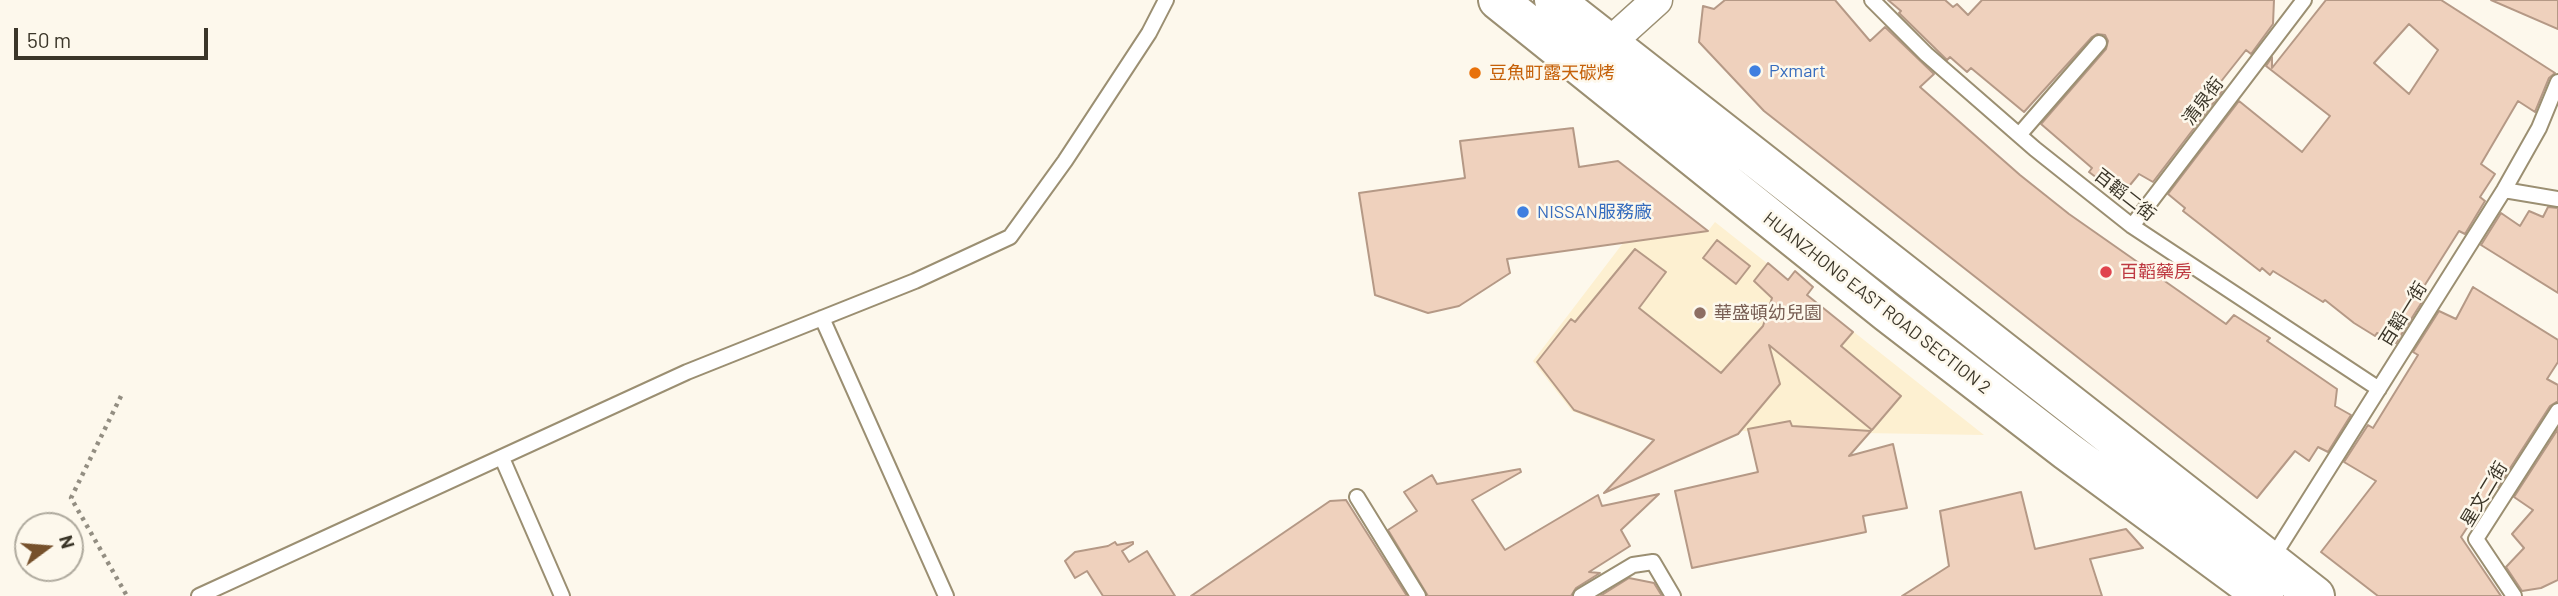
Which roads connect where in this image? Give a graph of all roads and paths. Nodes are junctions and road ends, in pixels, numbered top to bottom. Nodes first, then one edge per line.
1 (1166, 0) edge
2 (1498, 0) edge
3 (1554, 0) edge
4 (1657, 0) edge
5 (1871, 0) edge
6 (2304, 0) edge
7 (2099, 43) dead end
8 (1596, 56) junction
9 (2558, 82) edge
10 (2019, 135) junction
11 (2504, 190) junction
12 (2558, 199) edge
13 (2132, 226) junction
14 (822, 318) junction
15 (2379, 389) junction
16 (121, 396) dead end
17 (2558, 411) edge
18 (502, 458) junction
19 (1357, 497) dead end
20 (2267, 579) edge
21 (127, 596) edge
22 (200, 596) edge
23 (562, 596) edge
24 (946, 596) edge
25 (1418, 596) edge
26 (1581, 596) edge
27 (1673, 596) edge
28 (2315, 596) edge
29 (2514, 596) edge

1 - 14 lane
2 - 8 main road, HUANZHONG EAST ROAD SECTION 2
3 - 8 main road, HUANZHONG EAST ROAD SECTION 2
4 - 8 street
5 - 10 lane, 百韜二街
6 - 13 lane, 清泉街
7 - 10 lane
8 - 20 main road, HUANZHONG EAST ROAD SECTION 2
9 - 11 lane, 百韜一街
10 - 13 lane, 百韜二街
11 - 12 lane
11 - 15 lane, 百韜一街
13 - 15 lane, 百韜二街
14 - 18 lane
14 - 24 lane
15 - 20 lane, 百韜一街
16 - 21 path
17 - 29 lane, 星文二街
18 - 22 lane
18 - 23 lane
19 - 25 lane
20 - 28 main road, HUANZHONG EAST ROAD SECTION 2
26 - 27 lane

